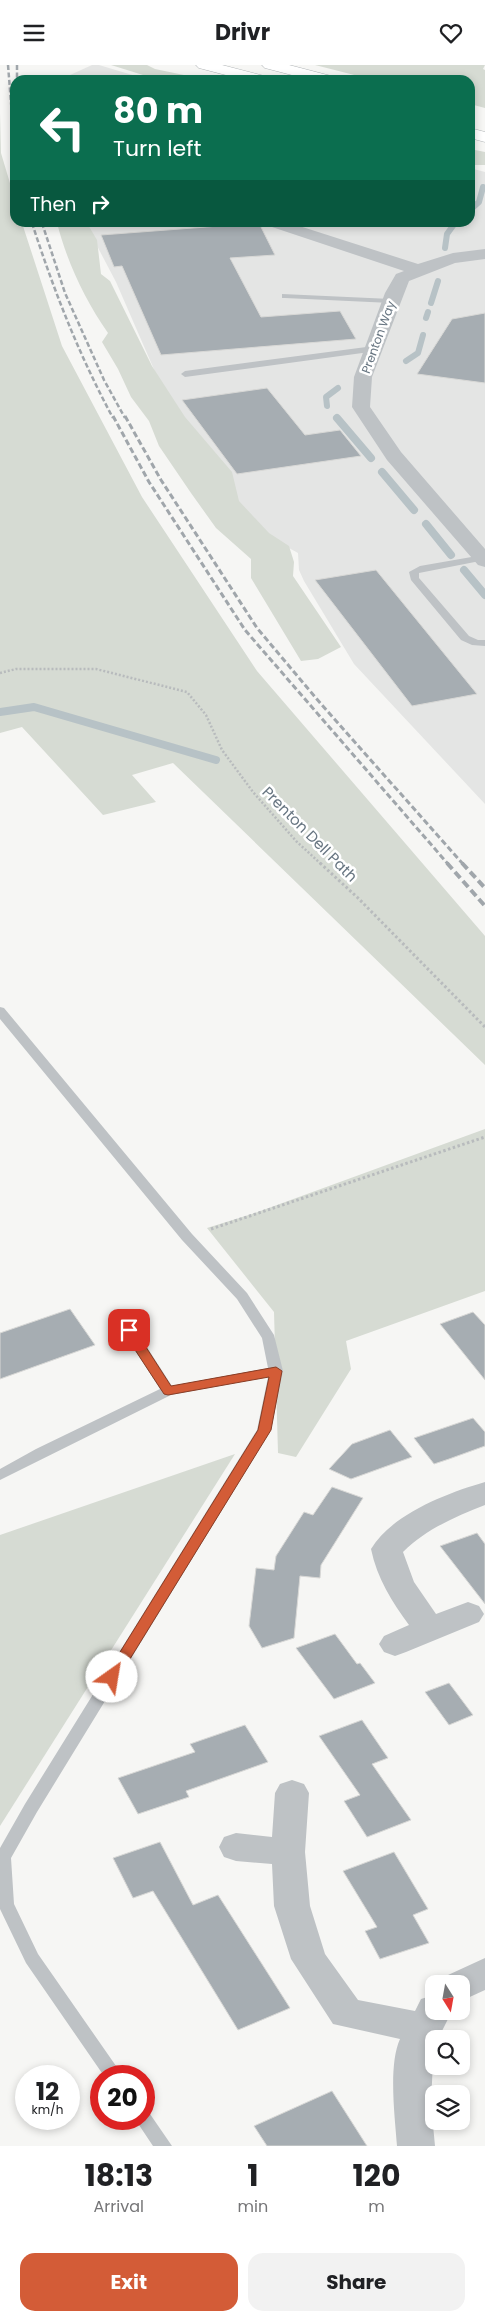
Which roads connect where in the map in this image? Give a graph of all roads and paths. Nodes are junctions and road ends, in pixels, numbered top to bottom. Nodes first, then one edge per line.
1 (204, 65) edge
2 (270, 65) edge
3 (243, 75) edge
4 (310, 75) edge
5 (287, 227) edge
6 (485, 254) edge
7 (419, 270) junction
8 (285, 296) dead end
9 (391, 301) junction
10 (374, 349) junction
11 (185, 374) dead end
12 (484, 560) edge
13 (485, 643) edge
14 (0, 673) edge
15 (0, 1011) edge
16 (485, 1027) edge
17 (485, 1137) edge
18 (187, 1237) junction
19 (129, 1330) dead end
20 (276, 1371) junction
21 (168, 1391) junction
22 (0, 1475) edge
23 (485, 1493) edge
24 (468, 1614) dead end
25 (431, 1630) junction
26 (395, 1644) dead end
27 (292, 1793) dead end
28 (236, 1847) dead end
29 (4, 1849) edge
30 (288, 1853) junction
31 (485, 1973) edge
32 (470, 1981) edge
33 (425, 2019) edge
34 (428, 2020) edge
35 (106, 2065) edge
36 (152, 2130) edge
37 (163, 2146) edge
38 (416, 2146) edge

1 - 3 highway
2 - 4 highway
5 - 7 street
6 - 7 street, Prenton Way
7 - 9 street, Prenton Way
8 - 9 lane
9 - 10 street, Prenton Way
10 - 11 lane
10 - 12 street, Prenton Way
12 - 13 lane
14 - 16 path, Prenton Dell Path
15 - 18 lane
17 - 18 path
18 - 20 lane
19 - 21 lane
20 - 21 lane
20 - 29 lane
21 - 22 lane
23 - 25 street
24 - 25 street
25 - 26 street
27 - 30 street
28 - 30 street
29 - 35 lane
30 - 33 street
31 - 32 street
34 - 38 street
36 - 37 lane

